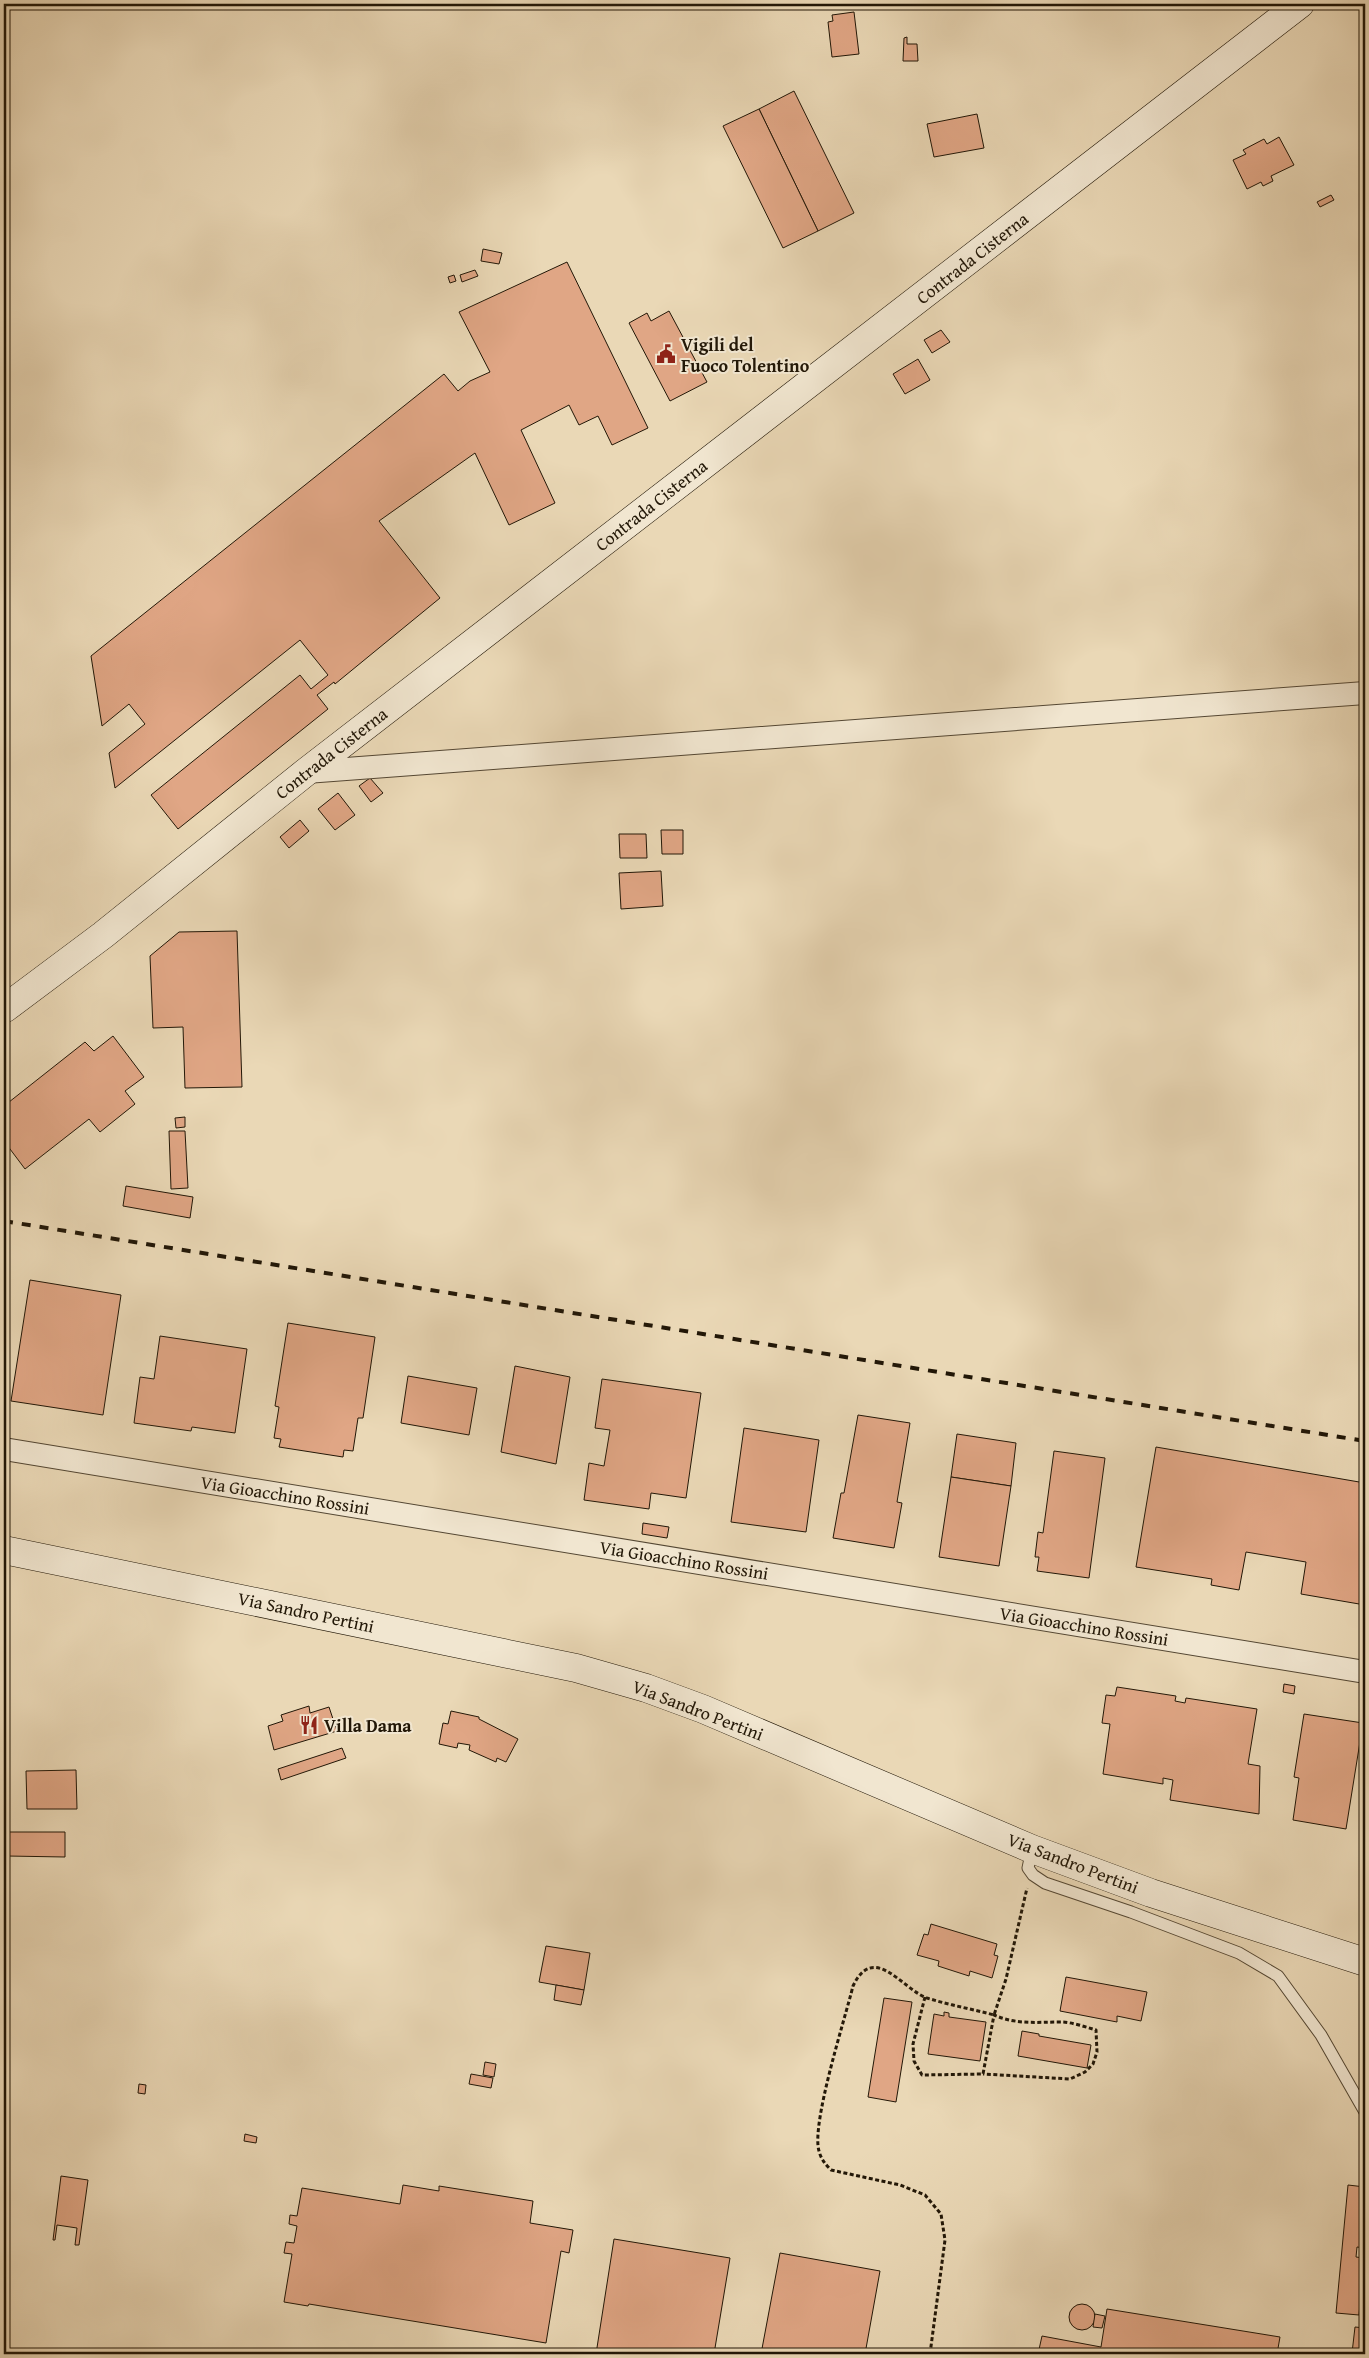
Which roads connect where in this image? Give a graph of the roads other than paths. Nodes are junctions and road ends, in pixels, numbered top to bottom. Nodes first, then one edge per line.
1 (1300, 4) edge
2 (1365, 693) edge
3 (306, 772) junction
4 (4, 1009) edge
5 (4, 1449) edge
6 (4, 1550) edge
7 (1365, 1672) edge
8 (1032, 1862) junction
9 (1365, 1962) edge
10 (1365, 2112) edge

1 - 3 main road, Contrada Cisterna
2 - 3 street
3 - 4 main road, Contrada Cisterna
5 - 7 street, Via Gioacchino Rossini
6 - 8 main road, Via Sandro Pertini
8 - 9 main road, Via Sandro Pertini
8 - 10 lane

